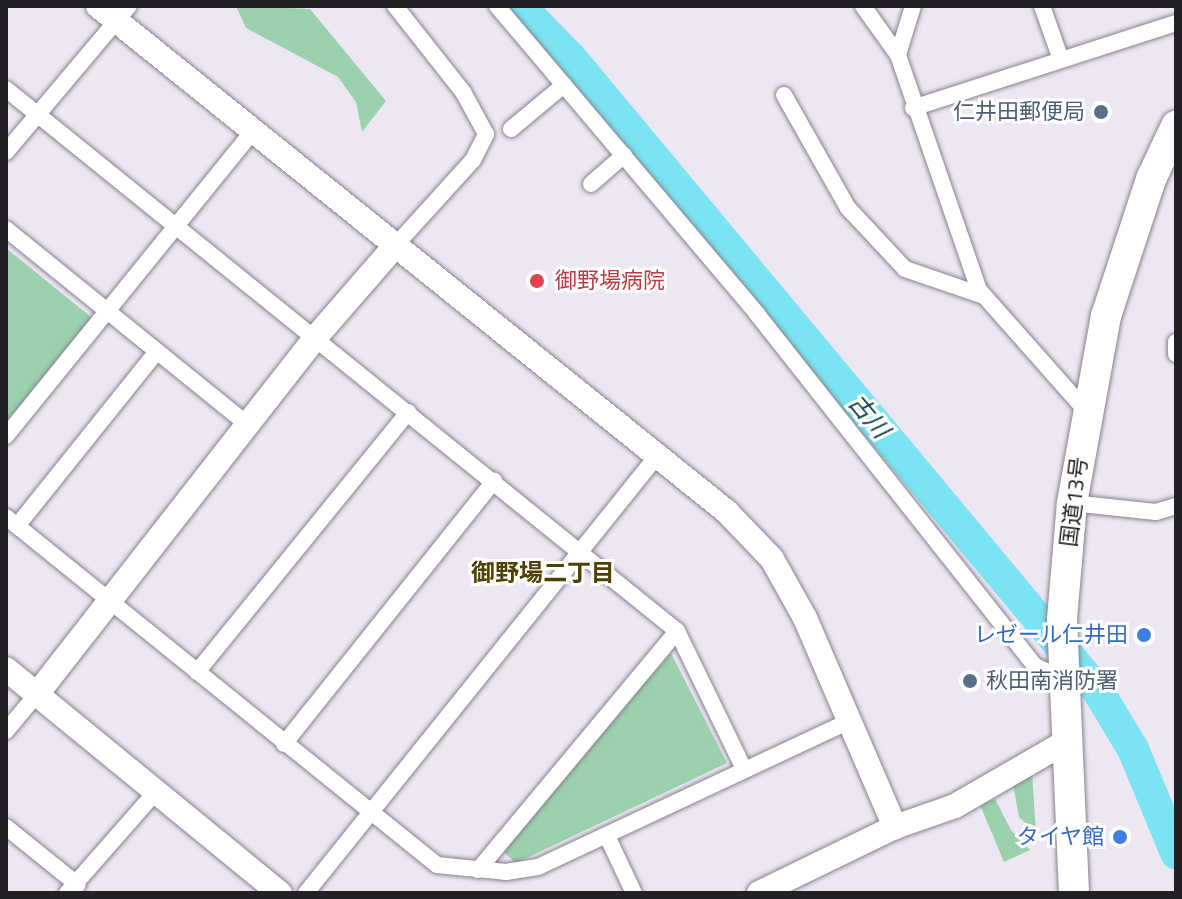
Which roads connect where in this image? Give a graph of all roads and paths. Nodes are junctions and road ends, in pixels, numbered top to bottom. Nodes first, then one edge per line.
1 (98, 6) edge
2 (395, 6) edge
3 (497, 6) edge
4 (863, 6) edge
5 (913, 6) edge
6 (1042, 6) edge
7 (123, 14) edge
8 (1176, 23) edge
9 (898, 55) junction
10 (1060, 57) junction
11 (564, 85) junction
12 (6, 89) edge
13 (784, 95) dead end
14 (913, 108) junction
15 (37, 115) junction
16 (1176, 126) edge
17 (511, 129) dead end
18 (252, 132) junction
19 (6, 152) edge
20 (624, 155) junction
21 (591, 184) dead end
22 (177, 227) junction
23 (6, 229) edge
24 (394, 247) junction
25 (984, 296) junction
26 (108, 311) junction
27 (315, 338) junction
28 (1176, 342) edge
29 (157, 351) junction
30 (1176, 354) edge
31 (1086, 411) junction
32 (408, 412) junction
33 (247, 424) junction
34 (6, 436) edge
35 (657, 456) junction
36 (494, 481) junction
37 (1072, 503) junction
38 (1176, 506) edge
39 (12, 522) edge
40 (580, 550) junction
41 (110, 600) junction
42 (677, 631) junction
43 (6, 669) edge
44 (197, 672) junction
45 (1064, 677) junction
46 (37, 694) junction
47 (849, 721) junction
48 (6, 731) edge
49 (1067, 741) junction
50 (284, 744) junction
51 (744, 769) junction
52 (154, 794) junction
53 (372, 816) junction
54 (6, 827) edge
55 (895, 827) junction
56 (607, 836) junction
57 (478, 870) junction
58 (73, 889) edge
59 (280, 893) edge
60 (306, 893) edge
61 (634, 893) edge
62 (759, 893) edge
63 (1074, 893) edge

1 - 7 street
2 - 24 street
3 - 11 street
4 - 9 street
5 - 9 street
6 - 10 street
7 - 15 street
7 - 18 street
8 - 10 street
9 - 14 street
10 - 14 street
11 - 17 street
11 - 20 street
12 - 15 street
13 - 25 street
14 - 25 street
15 - 19 street
15 - 22 street
16 - 31 highway, 国道13号
18 - 22 street
18 - 24 street
20 - 21 street
20 - 45 street
22 - 26 street
22 - 27 street
23 - 26 street
24 - 27 street
24 - 35 street
25 - 31 street
26 - 29 street
26 - 34 street
27 - 32 street
27 - 33 street
28 - 30 street
29 - 33 street
29 - 39 street
31 - 37 highway, 国道13号
32 - 36 street
32 - 44 street
33 - 41 street
35 - 40 street
35 - 47 street
36 - 40 street
36 - 50 street
37 - 38 street
37 - 45 highway, 国道13号
39 - 41 street
40 - 42 street
40 - 53 street
41 - 44 street
41 - 46 street
42 - 51 street
42 - 57 street
43 - 46 street
44 - 50 street
45 - 49 highway, 国道13号
46 - 48 street
46 - 52 street
47 - 51 street
47 - 55 street
49 - 55 street
49 - 63 highway, 国道13号
50 - 53 street
51 - 56 street
52 - 58 street
52 - 59 street
53 - 57 street
53 - 60 street
54 - 58 street
55 - 62 street
56 - 57 street
56 - 61 street

